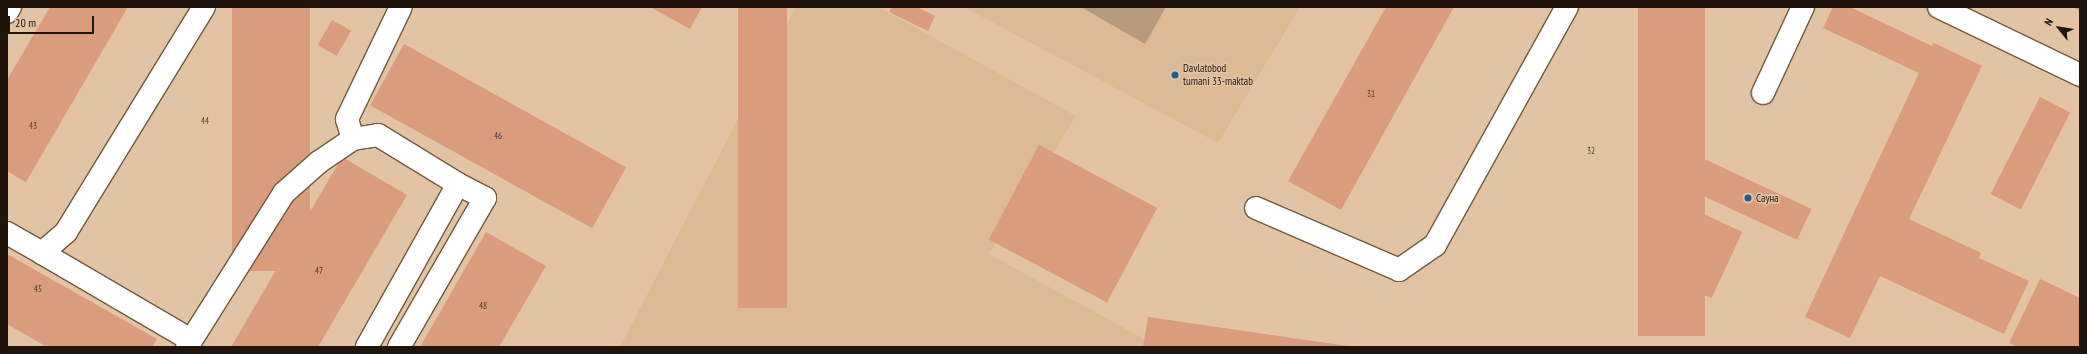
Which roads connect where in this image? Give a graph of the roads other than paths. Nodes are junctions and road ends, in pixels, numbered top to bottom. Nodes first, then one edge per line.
1 (10, 7) edge
2 (204, 7) edge
3 (401, 7) edge
4 (1567, 7) edge
5 (1803, 7) edge
6 (1951, 10) edge
7 (7, 12) edge
8 (2080, 75) edge
9 (1762, 93) dead end
10 (353, 139) junction
11 (458, 184) junction
12 (1256, 208) dead end
13 (7, 233) edge
14 (42, 253) junction
15 (189, 344) edge
16 (367, 347) edge
17 (399, 347) edge

1 - 7 street
2 - 14 street
3 - 10 street
4 - 12 street
5 - 9 street
6 - 8 street
10 - 11 street
10 - 15 street
11 - 16 street
11 - 17 street
13 - 14 street
14 - 15 street

